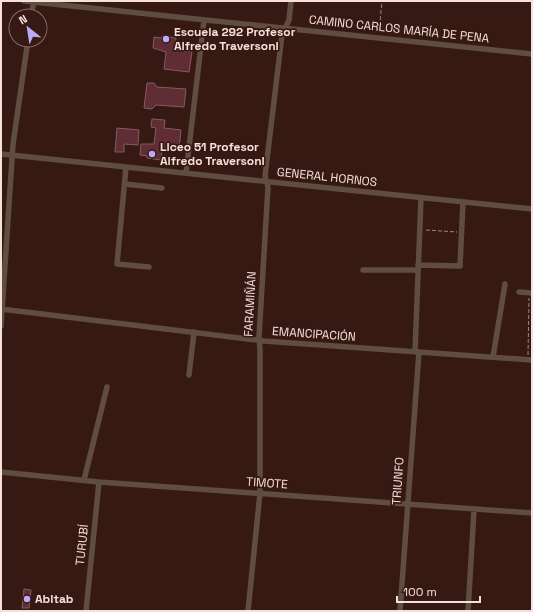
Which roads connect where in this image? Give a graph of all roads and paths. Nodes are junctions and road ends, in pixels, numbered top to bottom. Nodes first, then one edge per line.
1 (24, 1) edge
2 (291, 1) edge
3 (382, 1) edge
4 (34, 2) edge
5 (204, 20) junction
6 (286, 28) junction
7 (378, 38) junction
8 (27, 48) edge
9 (532, 54) edge
10 (1, 154) edge
11 (12, 155) junction
12 (126, 167) junction
13 (186, 173) junction
14 (266, 182) junction
15 (125, 184) junction
16 (162, 188) dead end
17 (421, 198) junction
18 (463, 202) junction
19 (532, 209) edge
20 (420, 230) junction
21 (461, 232) junction
22 (149, 267) dead end
23 (418, 267) junction
24 (363, 270) dead end
25 (505, 284) dead end
26 (519, 292) dead end
27 (531, 293) edge
28 (2, 309) edge
29 (1, 326) edge
30 (194, 332) junction
31 (260, 340) junction
32 (417, 352) junction
33 (494, 357) junction
34 (530, 360) edge
35 (189, 375) dead end
36 (107, 387) dead end
37 (1, 472) edge
38 (84, 480) junction
39 (99, 482) junction
40 (260, 493) junction
41 (407, 505) junction
42 (474, 510) junction
43 (532, 513) edge
44 (86, 611) edge
45 (248, 611) edge
46 (400, 611) edge
47 (468, 611) edge

1 - 4 street, CAMINO CARLOS MARÍA DE PENA
2 - 6 street, FARAMIÑÁN
3 - 7 path
4 - 5 street, CAMINO CARLOS MARÍA DE PENA
5 - 6 street, CAMINO CARLOS MARÍA DE PENA
5 - 13 street
6 - 7 street, CAMINO CARLOS MARÍA DE PENA
6 - 14 street, FARAMIÑÁN
7 - 9 street, CAMINO CARLOS MARÍA DE PENA
8 - 11 street
10 - 11 street, GENERAL HORNOS
11 - 12 street, GENERAL HORNOS
11 - 28 street
12 - 13 street, GENERAL HORNOS
12 - 15 street
13 - 14 street, GENERAL HORNOS
14 - 17 street, GENERAL HORNOS
14 - 31 street, FARAMIÑÁN
15 - 16 street
15 - 22 street
17 - 18 street, GENERAL HORNOS
17 - 20 street, TRIUNFO
18 - 19 street, GENERAL HORNOS
18 - 21 street
20 - 21 path
20 - 23 street, TRIUNFO
21 - 23 street
23 - 24 street
23 - 32 street, TRIUNFO
25 - 33 street
26 - 27 street
27 - 34 path
28 - 29 street
28 - 30 street, EMANCIPACIÓN
30 - 31 street, EMANCIPACIÓN
30 - 35 street
31 - 32 street, EMANCIPACIÓN
31 - 40 street, FARAMIÑÁN
32 - 33 street, EMANCIPACIÓN
32 - 41 street, TRIUNFO
33 - 34 street, EMANCIPACIÓN
36 - 38 street
37 - 38 street, TIMOTE
38 - 39 street, TIMOTE
39 - 40 street, TIMOTE
39 - 44 street, TURUBÍ
40 - 41 street, TIMOTE
40 - 45 street, FARAMIÑÁN
41 - 42 street, TIMOTE
41 - 46 street, TRIUNFO
42 - 43 street, TIMOTE
42 - 47 street

